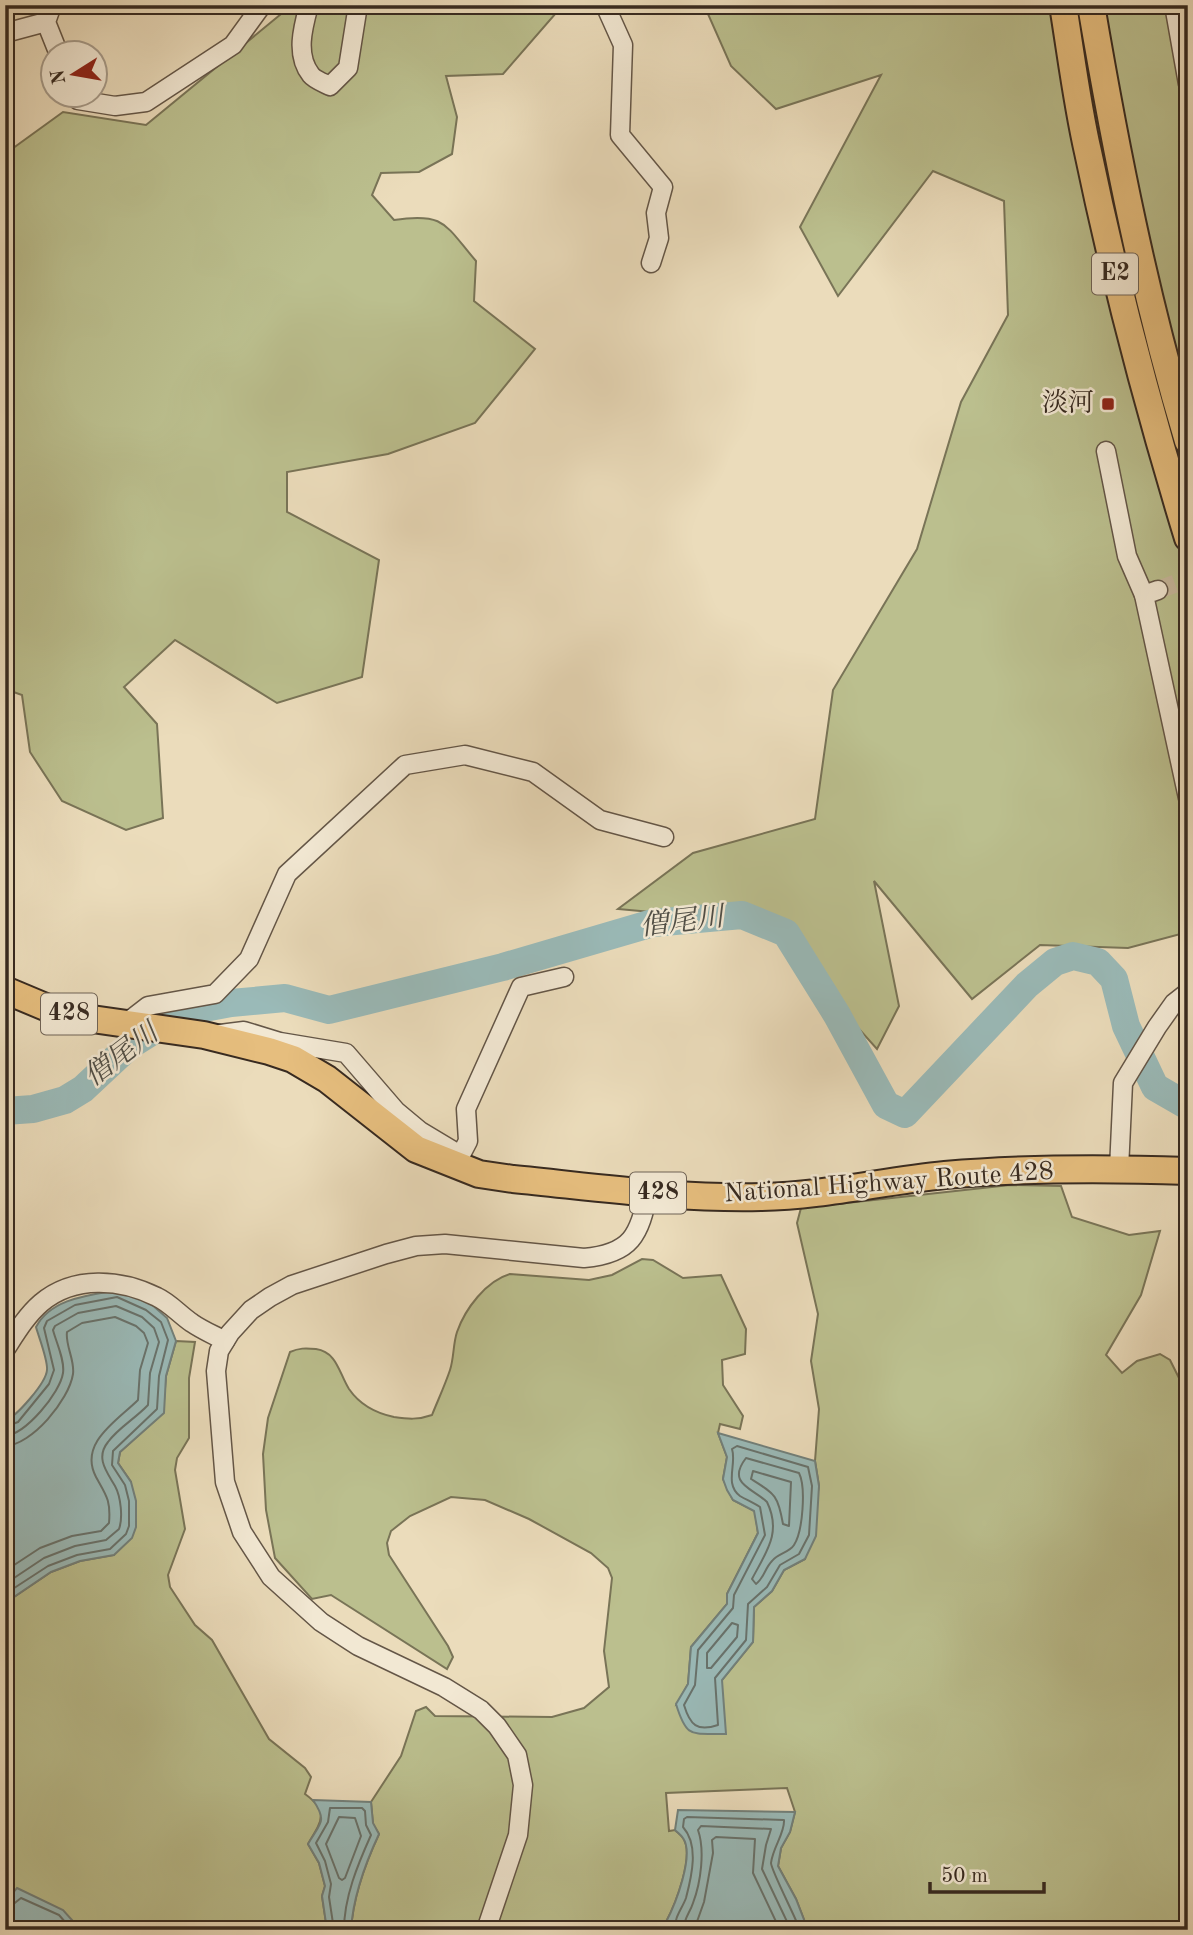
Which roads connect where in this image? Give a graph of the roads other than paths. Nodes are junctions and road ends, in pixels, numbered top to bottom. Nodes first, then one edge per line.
1 (262, 5) edge
2 (309, 5) edge
3 (358, 5) edge
4 (605, 5) edge
5 (1063, 5) edge
6 (1091, 5) edge
7 (1174, 5) edge
8 (49, 14) edge
9 (5, 33) edge
10 (55, 38) edge
11 (1188, 84) edge
12 (108, 105) edge
13 (651, 263) dead end
14 (1188, 440) edge
15 (1105, 451) dead end
16 (1188, 538) edge
17 (1188, 798) edge
18 (664, 837) dead end
19 (564, 977) dead end
20 (5, 990) edge
21 (1181, 998) edge
22 (131, 1024) junction
23 (458, 1161) junction
24 (1119, 1169) junction
25 (1188, 1171) edge
26 (648, 1192) junction
27 (225, 1340) junction
28 (5, 1350) edge
29 (486, 1930) edge

1 - 12 street
2 - 3 street
4 - 13 street
5 - 16 highway, E2
6 - 14 highway, E2
7 - 11 street
8 - 9 street
8 - 10 street
15 - 17 street
18 - 22 street
19 - 23 street
20 - 22 highway, National Highway Route 428 / 428
21 - 24 street
22 - 23 highway, National Highway Route 428 / 428
23 - 26 highway, National Highway Route 428 / 428
24 - 25 highway, National Highway Route 428 / 428
24 - 26 highway, National Highway Route 428 / 428
26 - 27 street
27 - 28 street
27 - 29 street

